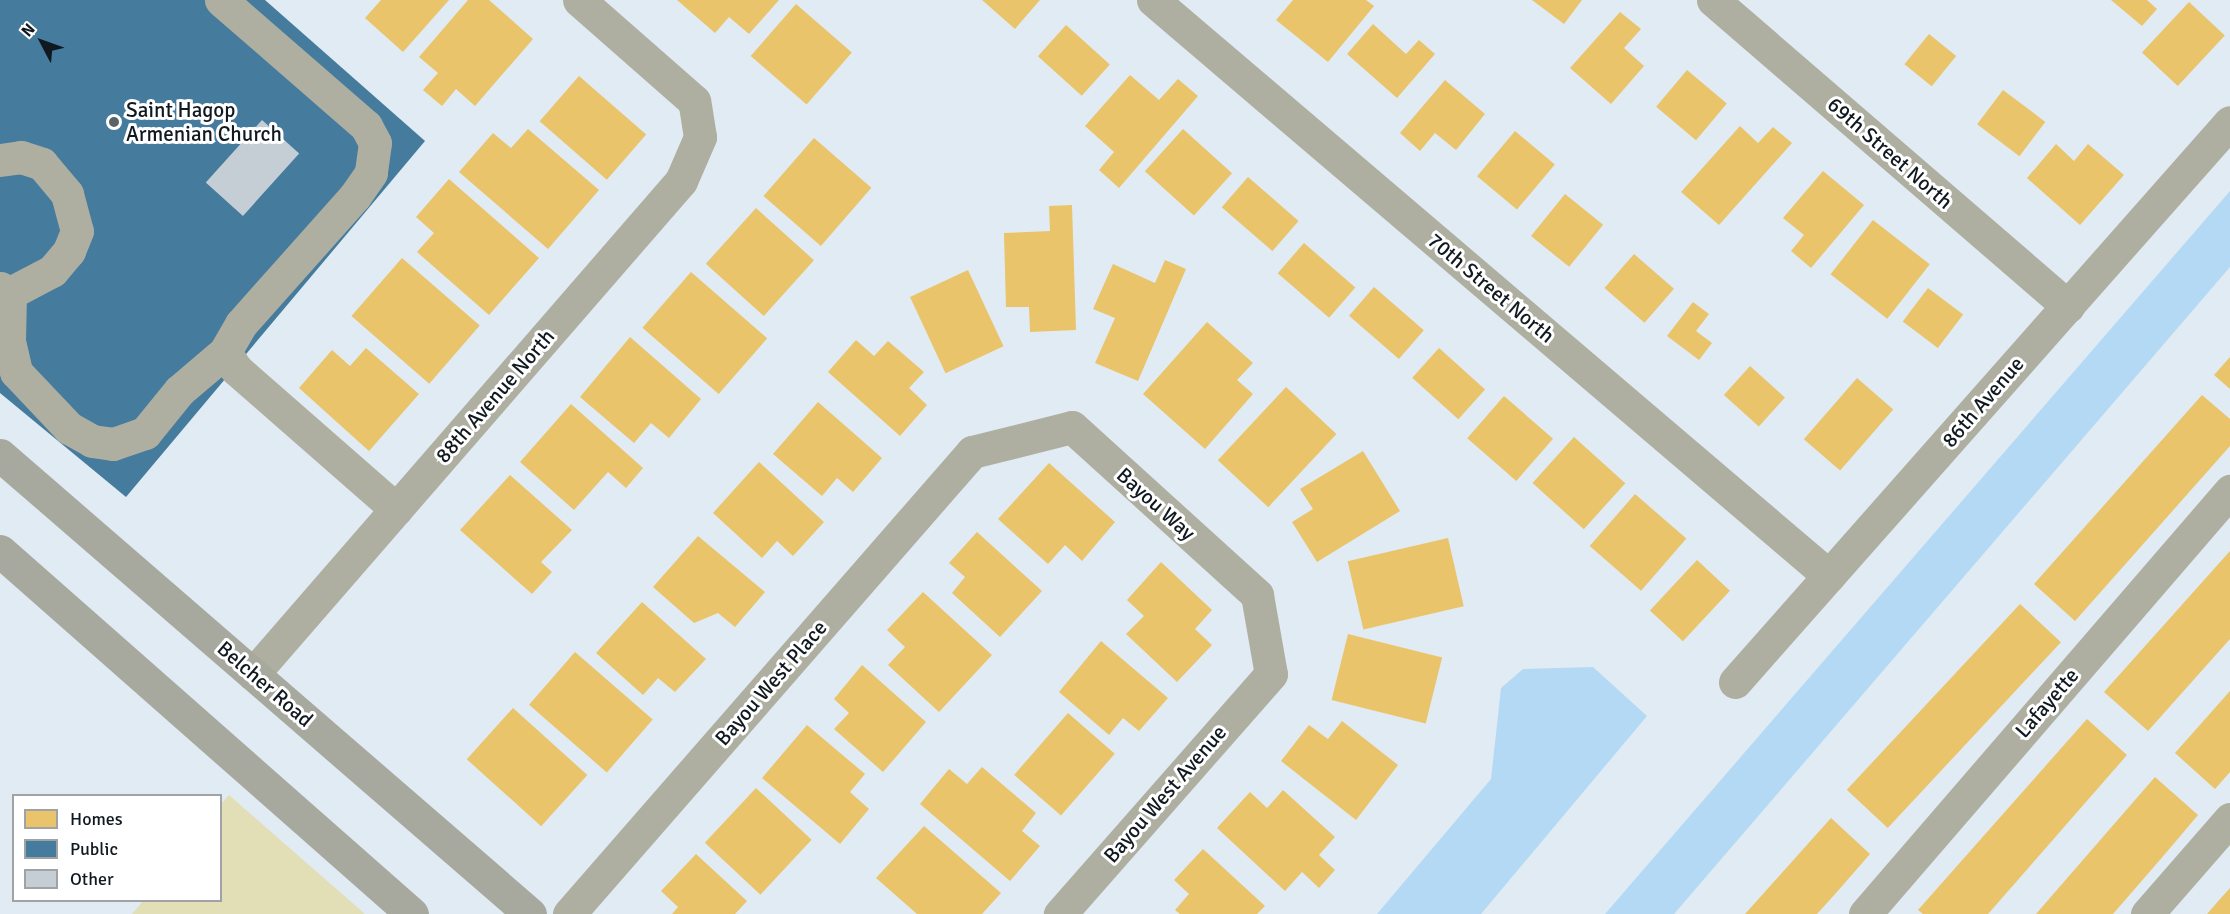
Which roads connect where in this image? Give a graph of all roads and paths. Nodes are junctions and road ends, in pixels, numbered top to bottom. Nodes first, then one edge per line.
1 (221, 0) edge
2 (579, 0) edge
3 (1153, 0) edge
4 (1713, 0) edge
5 (2230, 122) edge
6 (0, 160) edge
7 (5, 291) edge
8 (2068, 306) junction
9 (225, 352) junction
10 (972, 452) joint
11 (0, 455) edge
12 (2230, 491) edge
13 (396, 509) junction
14 (0, 551) edge
15 (1829, 576) junction
16 (253, 674) junction
17 (1271, 674) joint
18 (1735, 682) dead end
19 (2230, 819) edge
20 (1874, 911) edge
21 (412, 914) edge
22 (530, 914) edge
23 (569, 914) edge
24 (1060, 914) edge
25 (2147, 914) edge

1 - 9 street
2 - 13 street, 88th Avenue North
3 - 15 street, 70th Street North
4 - 8 street, 69th Street North
5 - 8 street, 86th Avenue
6 - 7 street
7 - 9 street
8 - 15 street, 86th Avenue
9 - 13 street
10 - 17 street, Bayou Way
10 - 23 street, Bayou West Place
11 - 16 main road, Belcher Road
12 - 20 street, Lafayette
13 - 16 street, 88th Avenue North
14 - 21 main road
15 - 18 street, 86th Avenue
16 - 22 main road, Belcher Road
17 - 24 street, Bayou West Avenue
19 - 25 street

